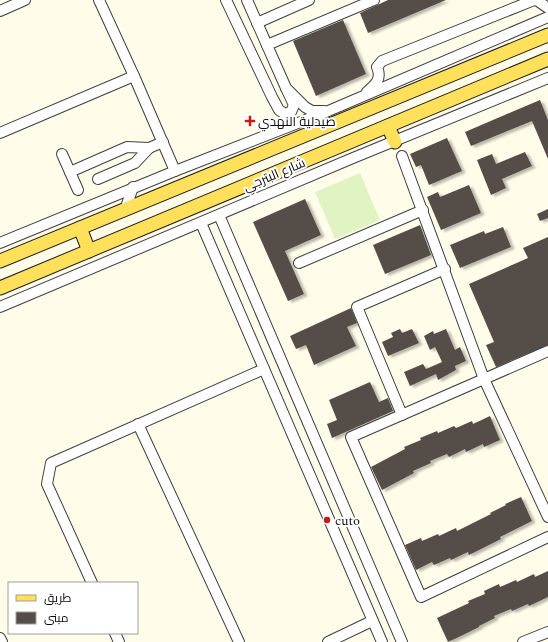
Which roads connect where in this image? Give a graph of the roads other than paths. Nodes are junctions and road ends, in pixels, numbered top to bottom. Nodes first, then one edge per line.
1 (25, 0) edge
2 (99, 0) edge
3 (226, 0) edge
4 (247, 0) edge
5 (309, 0) edge
6 (374, 0) edge
7 (535, 0) edge
8 (548, 8) edge
9 (0, 11) edge
10 (548, 17) edge
11 (257, 22) junction
12 (548, 35) edge
13 (267, 45) junction
14 (548, 59) edge
15 (443, 62) junction
16 (134, 76) junction
17 (448, 76) junction
18 (548, 78) edge
19 (286, 88) junction
20 (364, 96) junction
21 (272, 97) junction
22 (326, 112) junction
23 (388, 126) junction
24 (0, 133) edge
25 (253, 140) junction
26 (163, 142) junction
27 (395, 142) junction
28 (149, 148) junction
29 (62, 154) dead end
30 (402, 156) dead end
31 (175, 171) junction
32 (70, 172) junction
33 (98, 179) dead end
34 (134, 188) junction
35 (78, 190) dead end
36 (125, 210) junction
37 (423, 210) junction
38 (219, 215) junction
39 (201, 223) junction
40 (80, 228) junction
41 (0, 243) edge
42 (88, 251) junction
43 (0, 261) edge
44 (299, 263) dead end
45 (445, 270) junction
46 (0, 288) edge
47 (0, 307) edge
48 (548, 351) edge
49 (264, 369) junction
50 (484, 379) junction
51 (402, 415) junction
52 (138, 424) junction
53 (548, 517) edge
54 (548, 537) edge
55 (92, 582) edge
56 (372, 621) junction
57 (548, 632) edge
58 (0, 638) edge
59 (2, 642) edge
60 (239, 642) edge
61 (328, 642) edge
62 (382, 642) edge
63 (402, 642) edge
64 (523, 642) edge

1 - 9 street
2 - 16 street
3 - 21 street
4 - 11 street
5 - 11 street
6 - 13 street
7 - 8 street
7 - 20 street
10 - 15 street
11 - 13 street
12 - 17 main road, شارع البترجي
13 - 19 street
14 - 23 main road, شارع البترجي
15 - 17 street
15 - 20 street
16 - 24 street
16 - 26 street
17 - 36 main road, شارع البترجي
18 - 27 street, شارع البترجي
19 - 21 street
19 - 22 street
20 - 22 street
21 - 25 street
22 - 25 street
23 - 27 main road
23 - 42 main road, شارع البترجي
25 - 31 street
26 - 28 street
26 - 31 street
27 - 38 street, شارع البترجي
28 - 32 street
28 - 33 street
29 - 32 street
30 - 37 street
31 - 34 street
32 - 35 street
34 - 36 street
34 - 41 street
36 - 40 main road, شارع البترجي
37 - 44 street
37 - 45 street
38 - 39 street, شارع البترجي
38 - 63 street
39 - 47 street, شارع البترجي
39 - 49 street
40 - 42 main road
40 - 43 main road, شارع البترجي
42 - 46 main road, شارع البترجي
45 - 50 street
45 - 51 street
48 - 50 street
49 - 52 street
49 - 56 street
50 - 51 street
50 - 53 street
51 - 54 street
52 - 55 street
52 - 60 street
56 - 61 street
56 - 62 street
57 - 64 street
58 - 59 street

